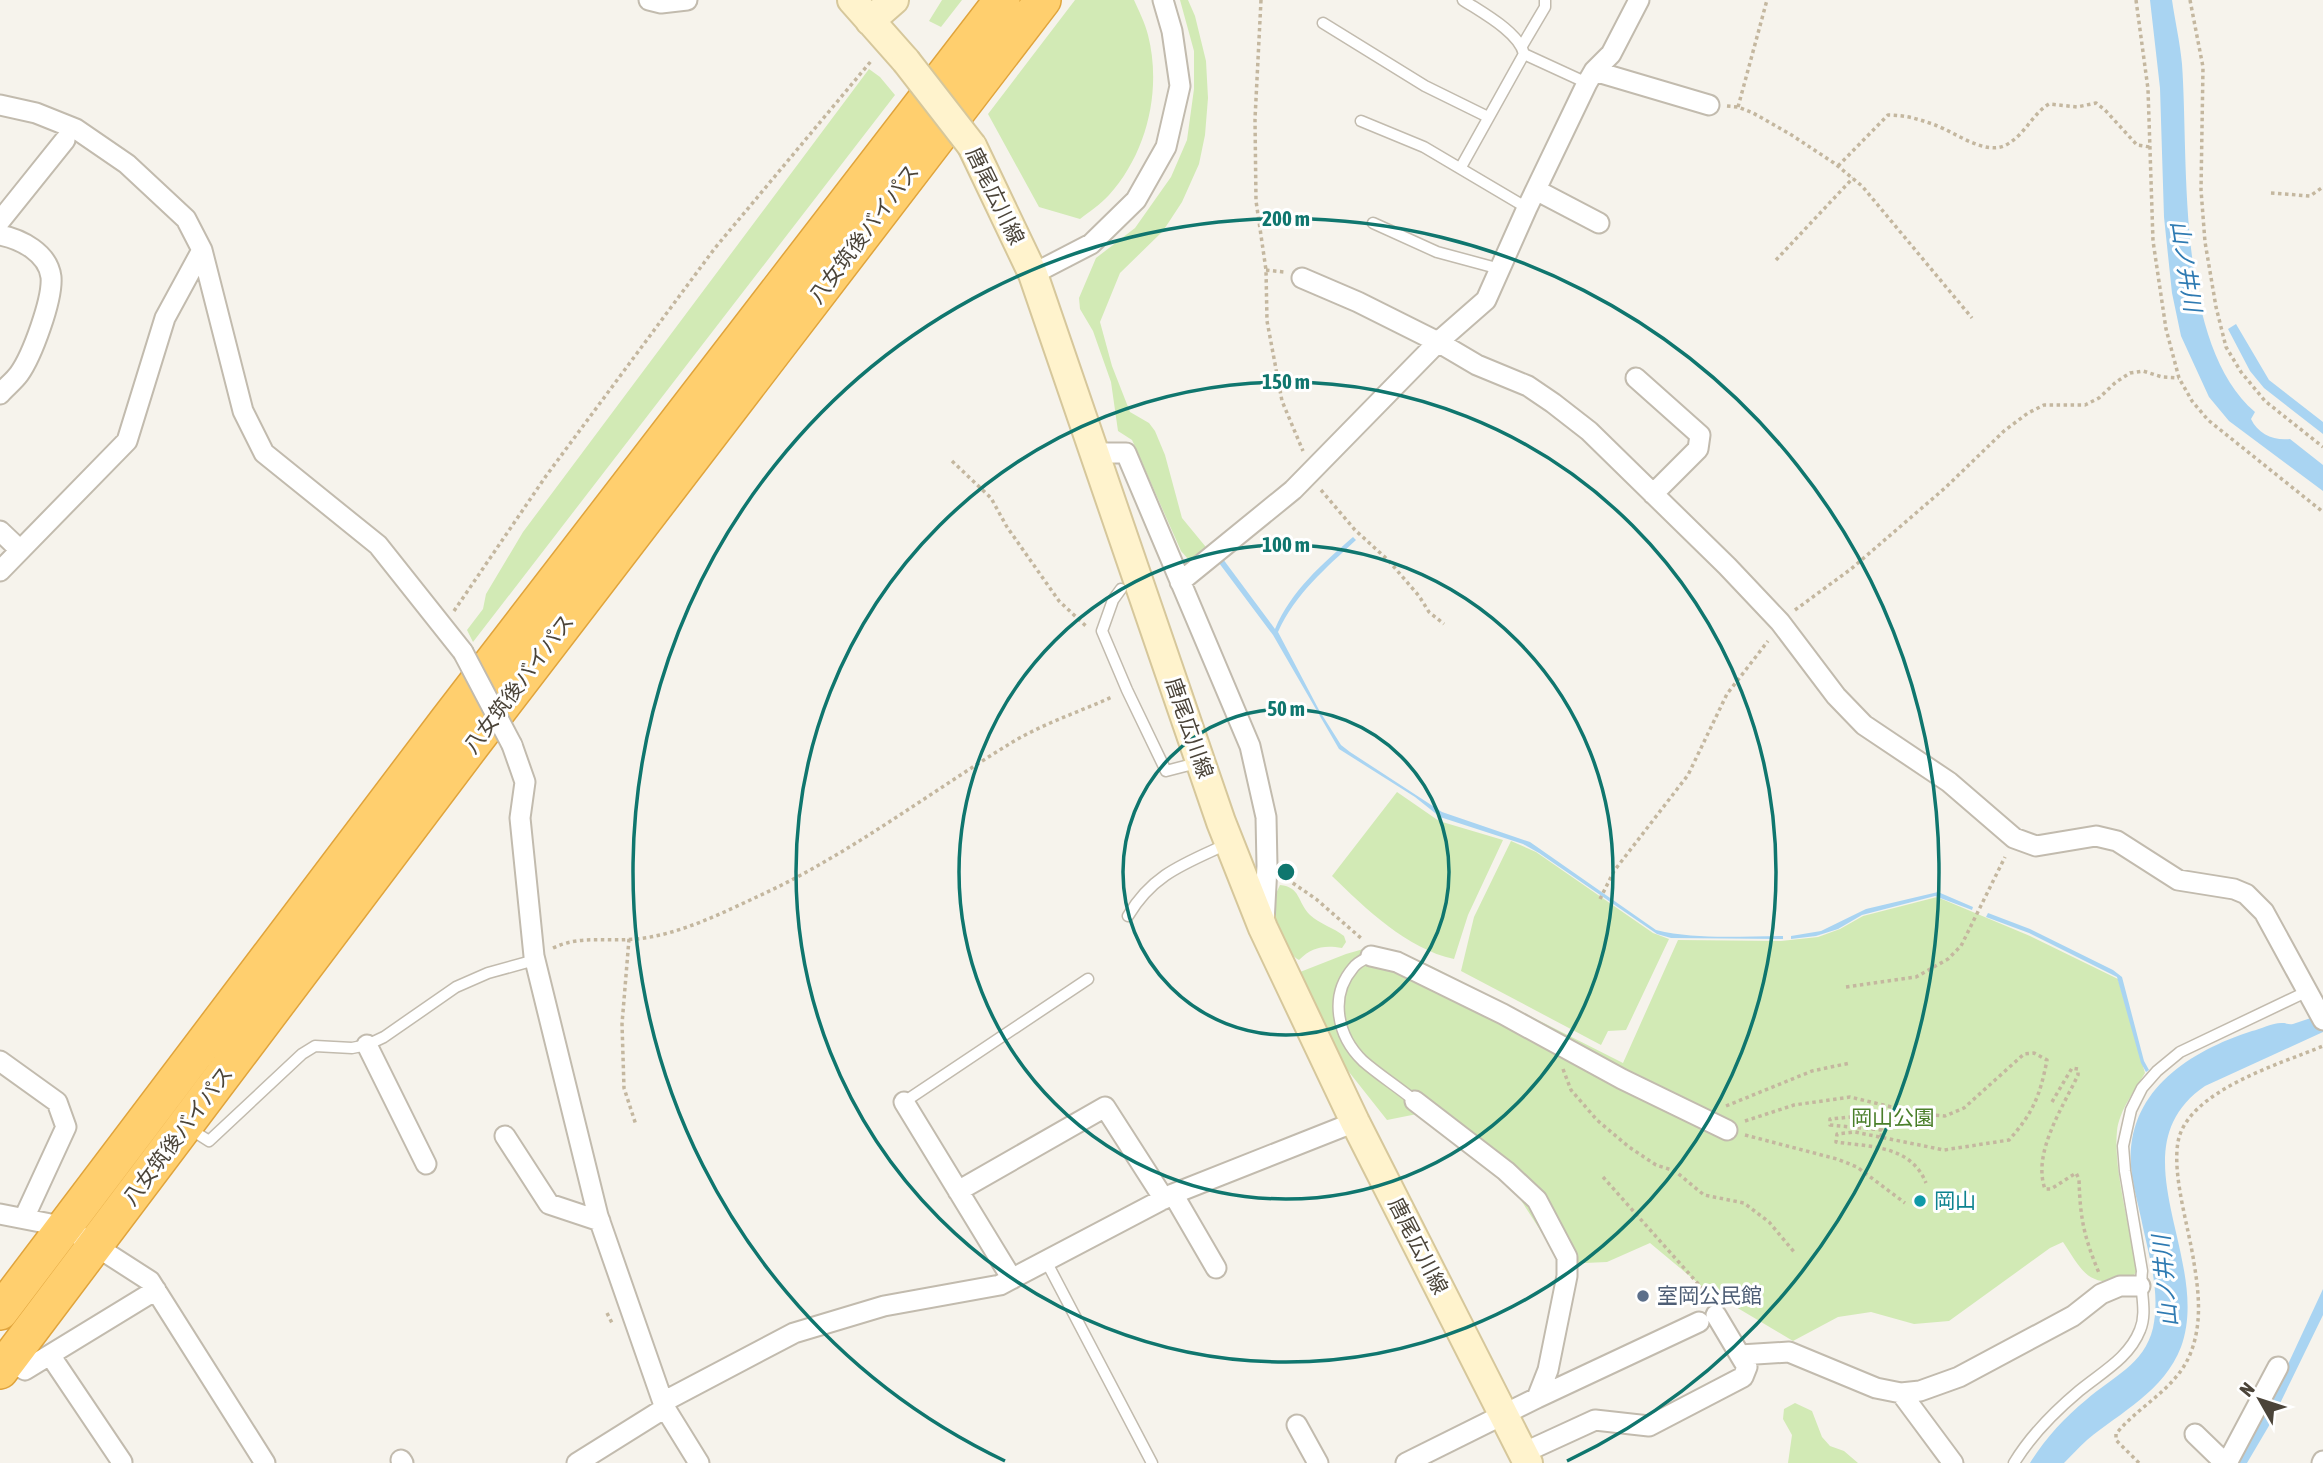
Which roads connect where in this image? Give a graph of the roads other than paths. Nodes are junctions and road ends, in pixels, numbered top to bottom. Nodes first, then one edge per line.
1 (649, 0) edge
2 (687, 0) edge
3 (894, 0) edge
4 (1002, 0) edge
5 (1043, 0) edge
6 (1163, 0) edge
7 (1463, 0) edge
8 (1545, 0) edge
9 (1639, 0) edge
10 (861, 10) edge
11 (1322, 23) dead end
12 (1523, 50) junction
13 (1591, 77) junction
14 (1709, 105) road end
15 (0, 106) edge
16 (1488, 117) junction
17 (1362, 121) dead end
18 (65, 140) dead end
19 (1461, 167) junction
20 (1536, 190) junction
21 (1527, 208) junction
22 (0, 221) edge
23 (1373, 223) dead end
24 (1599, 223) dead end
25 (0, 235) edge
26 (202, 250) junction
27 (1500, 269) junction
28 (1033, 274) junction
29 (1302, 278) dead end
30 (1438, 342) junction
31 (1636, 378) dead end
32 (0, 394) edge
33 (1094, 453) junction
34 (1653, 494) junction
35 (0, 531) edge
36 (20, 550) junction
37 (0, 571) edge
38 (1180, 582) junction
39 (1121, 589) dead end
40 (1201, 762) junction
41 (1229, 843) junction
42 (1128, 916) dead end
43 (1263, 928) junction
44 (1371, 956) joint
45 (535, 958) junction
46 (1088, 979) dead end
47 (2308, 995) junction
48 (2323, 1020) edge
49 (367, 1045) junction
50 (0, 1061) edge
51 (1415, 1101) joint
52 (904, 1102) joint
53 (1355, 1122) junction
54 (1725, 1129) road end
55 (198, 1134) dead end
56 (505, 1136) dead end
57 (426, 1164) dead end
58 (958, 1191) junction
59 (1168, 1196) junction
60 (0, 1214) edge
61 (24, 1218) junction
62 (600, 1221) junction
63 (66, 1227) junction
64 (95, 1246) junction
65 (1046, 1261) junction
66 (1216, 1268) dead end
67 (1012, 1279) junction
68 (2140, 1286) junction
69 (156, 1290) junction
70 (0, 1312) edge
71 (50, 1355) junction
72 (1740, 1355) junction
73 (2278, 1367) dead end
74 (10, 1369) edge
75 (1901, 1393) junction
76 (1537, 1398) junction
77 (664, 1405) junction
78 (1504, 1415) junction
79 (1297, 1425) dead end
80 (2195, 1434) dead end
81 (1526, 1458) edge
82 (122, 1462) edge
83 (265, 1463) edge
84 (577, 1463) edge
85 (699, 1463) edge
86 (1152, 1463) edge
87 (1318, 1463) edge
88 (1406, 1463) edge
89 (1953, 1463) edge
90 (2014, 1463) edge
91 (2226, 1463) edge

1 - 2 street
3 - 10 main road
4 - 63 highway, 八女筑後バイパス
5 - 64 highway, 八女筑後バイパス
6 - 28 street
7 - 12 lane
8 - 12 lane
9 - 13 street
10 - 28 main road, 唐尾広川線, bridge
11 - 16 lane
12 - 13 lane
12 - 16 lane
13 - 14 street
13 - 20 street
15 - 26 street
16 - 19 lane
17 - 19 lane
18 - 22 street
19 - 21 lane
20 - 21 street
20 - 24 street
21 - 27 street
23 - 27 lane
25 - 32 street
26 - 36 street
26 - 45 street, bridge
27 - 30 street
28 - 33 main road, 唐尾広川線
29 - 30 street
30 - 34 street
30 - 38 street
31 - 34 street
33 - 38 street
33 - 40 main road, 唐尾広川線
34 - 47 street
35 - 36 street
36 - 37 street
38 - 43 street
39 - 40 lane
40 - 41 main road, 唐尾広川線
41 - 42 lane
41 - 43 main road, 唐尾広川線
43 - 53 main road, 唐尾広川線
44 - 51 lane
44 - 54 street
45 - 49 lane
45 - 62 street
46 - 52 lane
47 - 48 street
47 - 68 lane
49 - 55 lane
49 - 57 street
50 - 61 street
51 - 76 street
52 - 58 street
53 - 59 street
53 - 78 main road, 唐尾広川線
56 - 62 street
58 - 59 street
58 - 67 street
59 - 65 street
59 - 66 street
60 - 61 street
61 - 63 street
62 - 77 street
63 - 64 street
63 - 70 highway, 八女筑後バイパス
64 - 69 street
64 - 74 highway, 八女筑後バイパス
65 - 67 street
65 - 86 lane
67 - 77 street
68 - 75 street
68 - 90 lane
69 - 71 street
69 - 83 street
71 - 74 street
71 - 82 street
72 - 75 street
72 - 76 street
72 - 81 street
73 - 91 street
75 - 89 street
76 - 78 street
77 - 84 street
77 - 85 street
78 - 81 main road, 唐尾広川線
78 - 88 street
79 - 87 street
80 - 91 street

